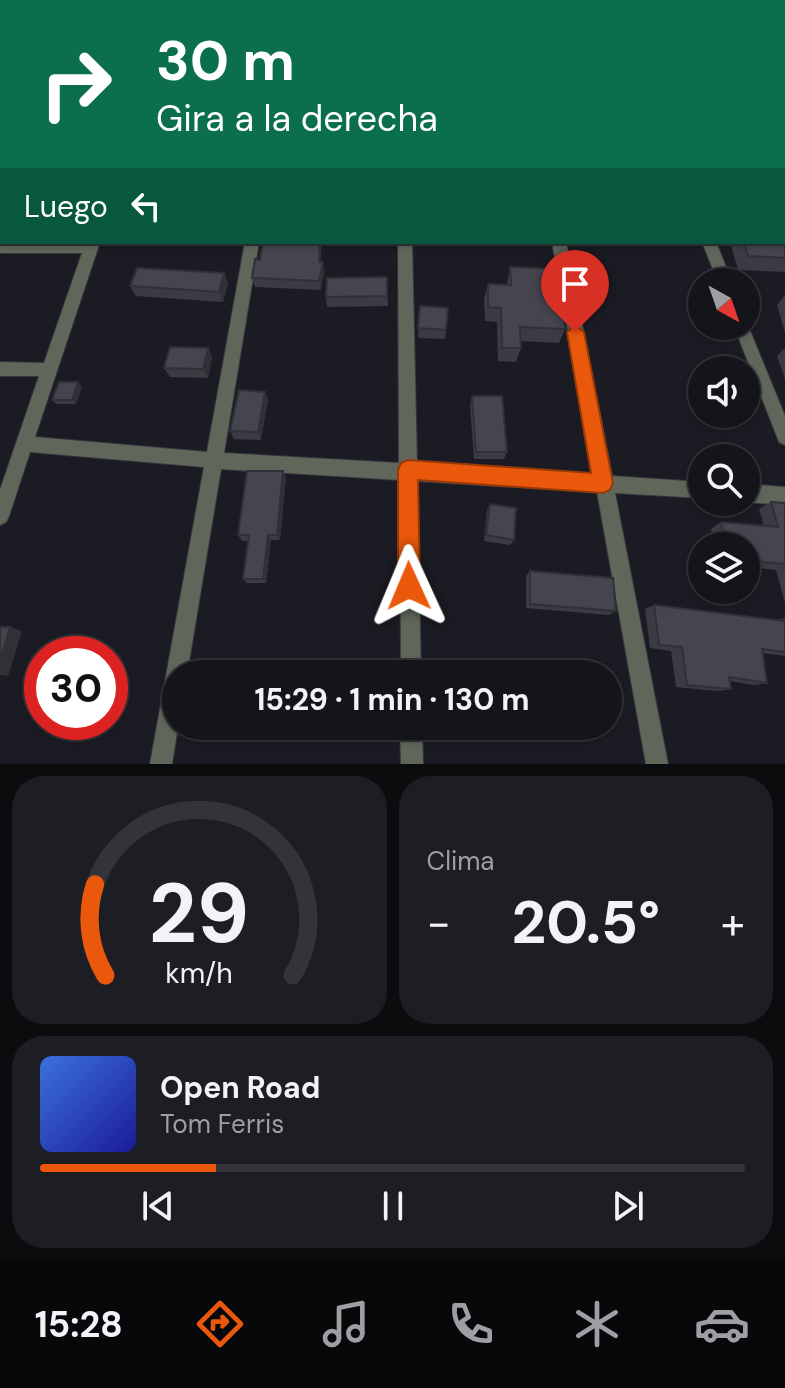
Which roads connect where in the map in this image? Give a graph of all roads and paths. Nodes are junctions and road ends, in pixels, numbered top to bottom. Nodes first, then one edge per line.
1 (252, 244) edge
2 (405, 244) edge
3 (559, 244) edge
4 (710, 244) edge
5 (92, 245) edge
6 (0, 248) edge
7 (719, 268) edge
8 (747, 340) edge
9 (0, 369) edge
10 (50, 370) junction
11 (785, 437) edge
12 (24, 444) junction
13 (212, 460) junction
14 (408, 470) junction
15 (603, 483) junction
16 (688, 489) edge
17 (760, 494) edge
18 (785, 496) edge
19 (0, 516) edge
20 (411, 660) edge
21 (411, 740) edge
22 (161, 764) edge
23 (412, 764) edge
24 (657, 764) edge

1 - 13 street
2 - 14 street
3 - 15 street
4 - 7 street
5 - 6 street
5 - 10 street
8 - 11 street
9 - 10 street
10 - 12 street
12 - 13 street
12 - 19 street
13 - 14 street
13 - 22 street
14 - 15 street
14 - 20 street
15 - 16 street
15 - 24 street
17 - 18 street
21 - 23 street

